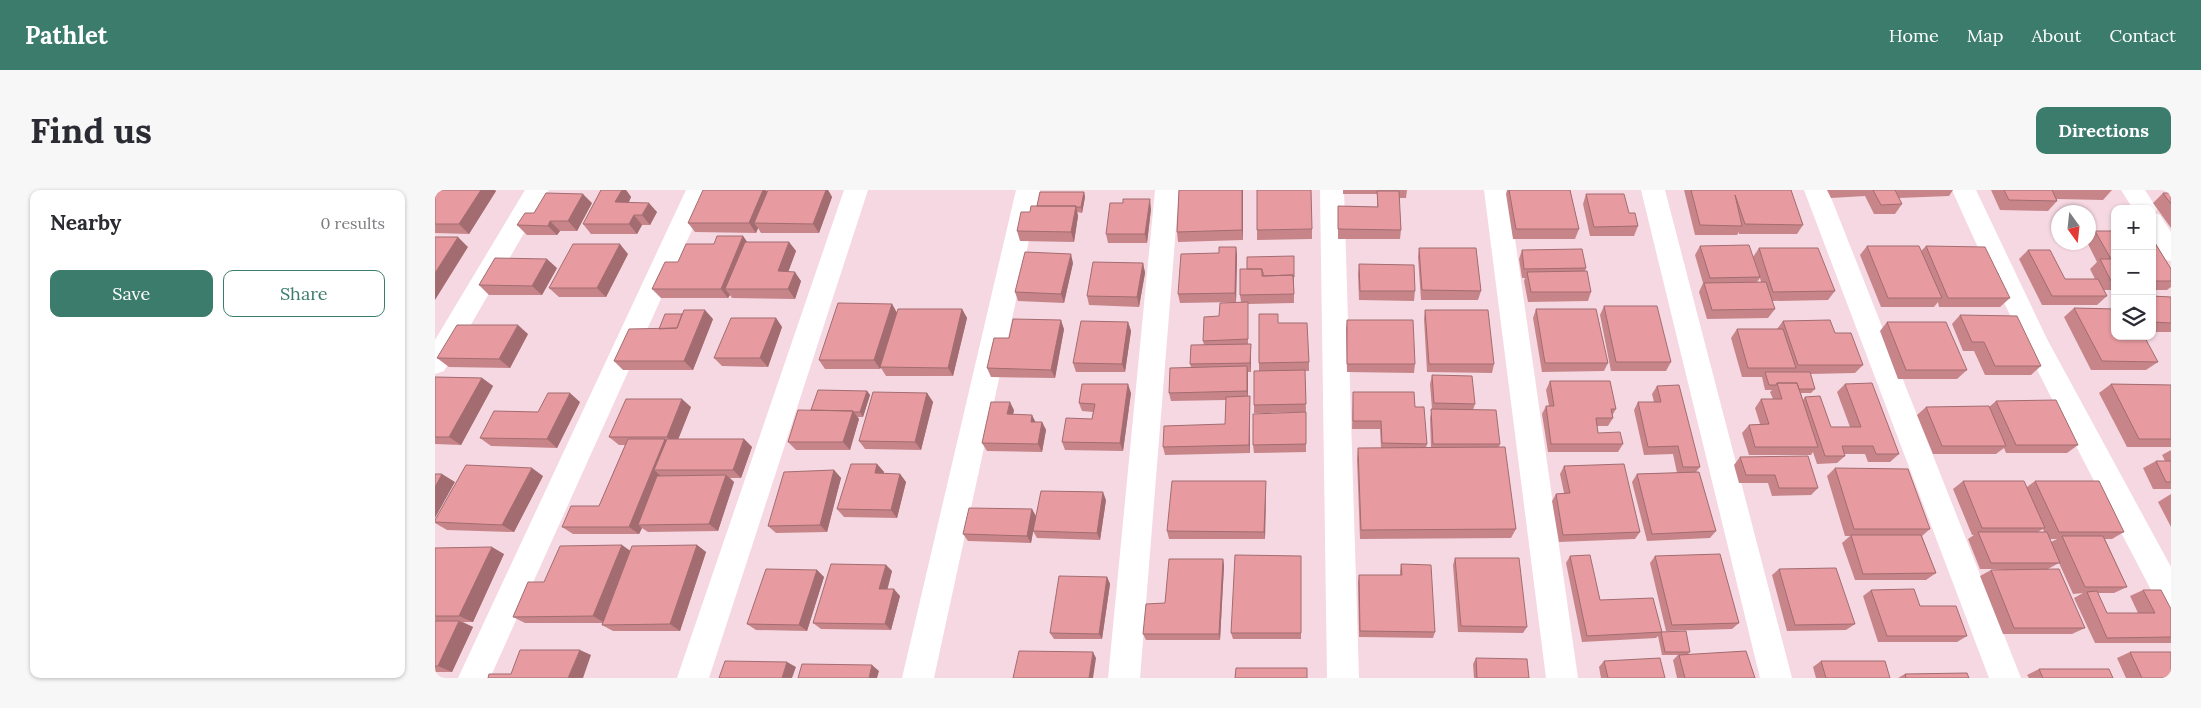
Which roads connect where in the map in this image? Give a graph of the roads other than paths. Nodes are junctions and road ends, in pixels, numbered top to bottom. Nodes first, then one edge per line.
1 (537, 190) edge
2 (698, 190) edge
3 (856, 190) edge
4 (1028, 190) edge
5 (1167, 190) edge
6 (1332, 190) edge
7 (1496, 190) edge
8 (1653, 190) edge
9 (1815, 190) edge
10 (1964, 190) edge
11 (2133, 190) edge
12 (2142, 205) edge
13 (2156, 228) edge
14 (2171, 252) edge
15 (435, 363) edge
16 (2171, 598) edge
17 (474, 678) edge
18 (693, 678) edge
19 (918, 678) edge
20 (1123, 678) edge
21 (1343, 678) edge
22 (1562, 678) edge
23 (1776, 678) edge
24 (2005, 678) edge

1 - 15 street
2 - 17 street
3 - 18 street
4 - 19 street
5 - 20 street
6 - 21 street
7 - 22 street
8 - 23 street
9 - 24 street
10 - 16 street
11 - 12 street
13 - 14 street

